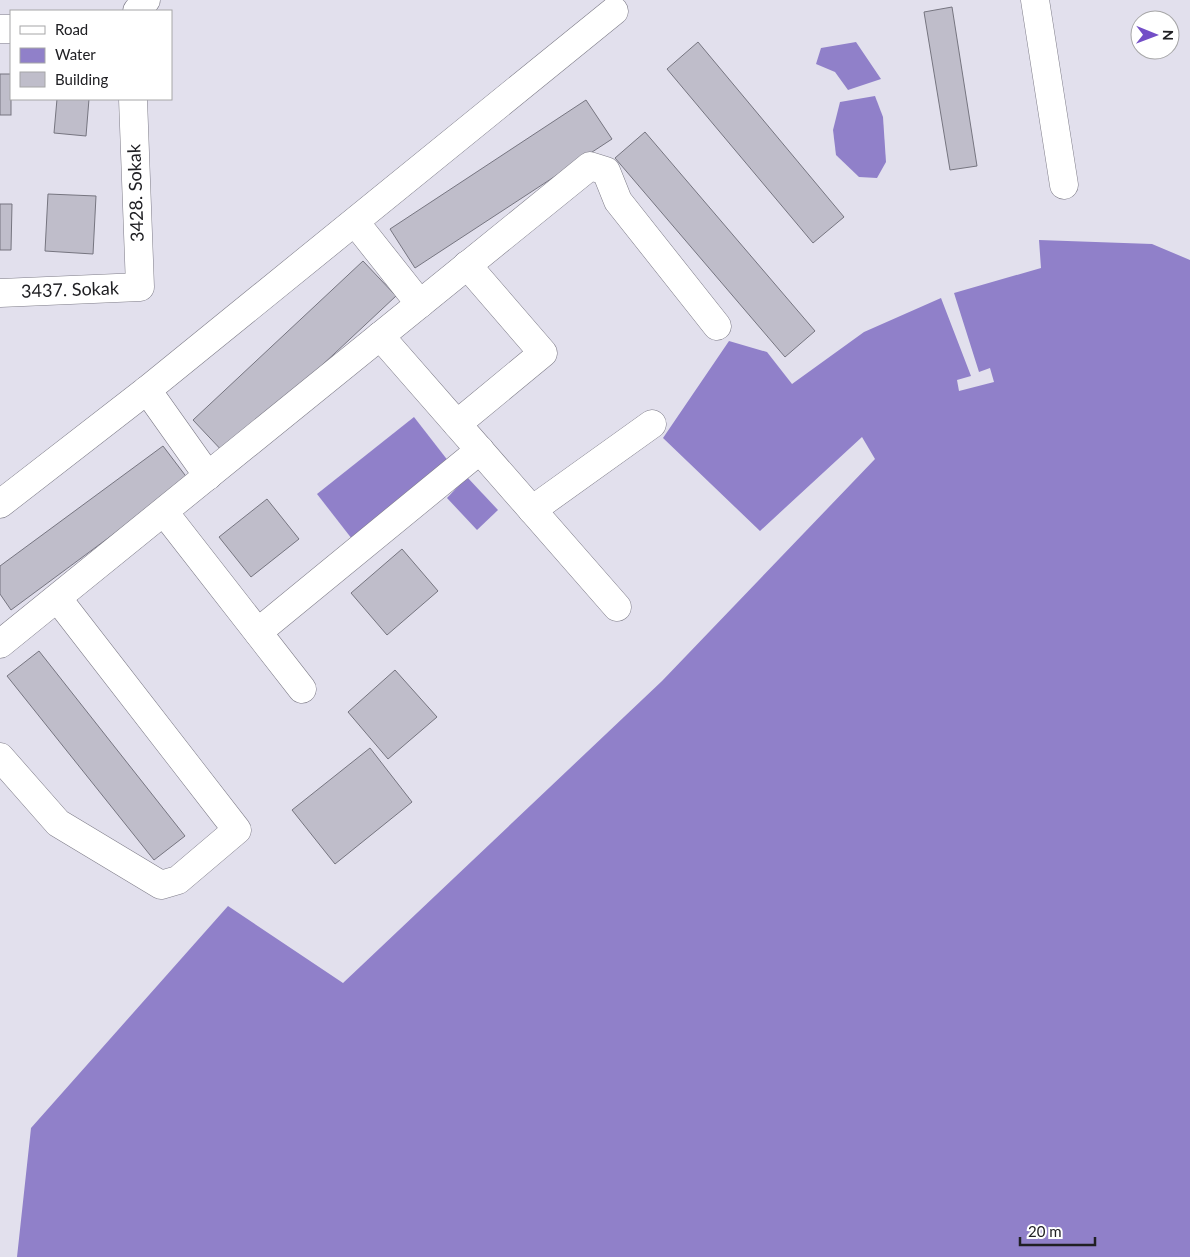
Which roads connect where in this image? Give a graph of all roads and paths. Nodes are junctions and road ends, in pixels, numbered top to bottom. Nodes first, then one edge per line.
1 (146, 0) edge
2 (1035, 0) edge
3 (138, 10) edge
4 (614, 11) dead end
5 (133, 100) edge
6 (1064, 185) dead end
7 (354, 222) junction
8 (467, 266) junction
9 (140, 287) joint
10 (0, 293) edge
11 (420, 304) junction
12 (717, 326) dead end
13 (380, 336) junction
14 (147, 390) junction
15 (457, 424) junction
16 (652, 424) dead end
17 (480, 450) junction
18 (208, 476) junction
19 (0, 504) edge
20 (532, 510) junction
21 (164, 512) junction
22 (58, 599) junction
23 (617, 607) dead end
24 (258, 632) junction
25 (0, 644) edge
26 (302, 689) dead end
27 (0, 757) edge

1 - 3 street
2 - 6 street
4 - 7 street
5 - 9 street, 3428. Sokak
7 - 11 street
7 - 14 street
8 - 11 street
8 - 12 street
8 - 15 street
9 - 10 street, 3437. Sokak
11 - 13 street
13 - 15 street
13 - 18 street
14 - 18 street
14 - 19 street
15 - 17 street
16 - 20 street
17 - 20 street
17 - 24 street
18 - 21 street
20 - 23 street
21 - 22 street
21 - 24 street
22 - 25 street
22 - 27 street
24 - 26 street

